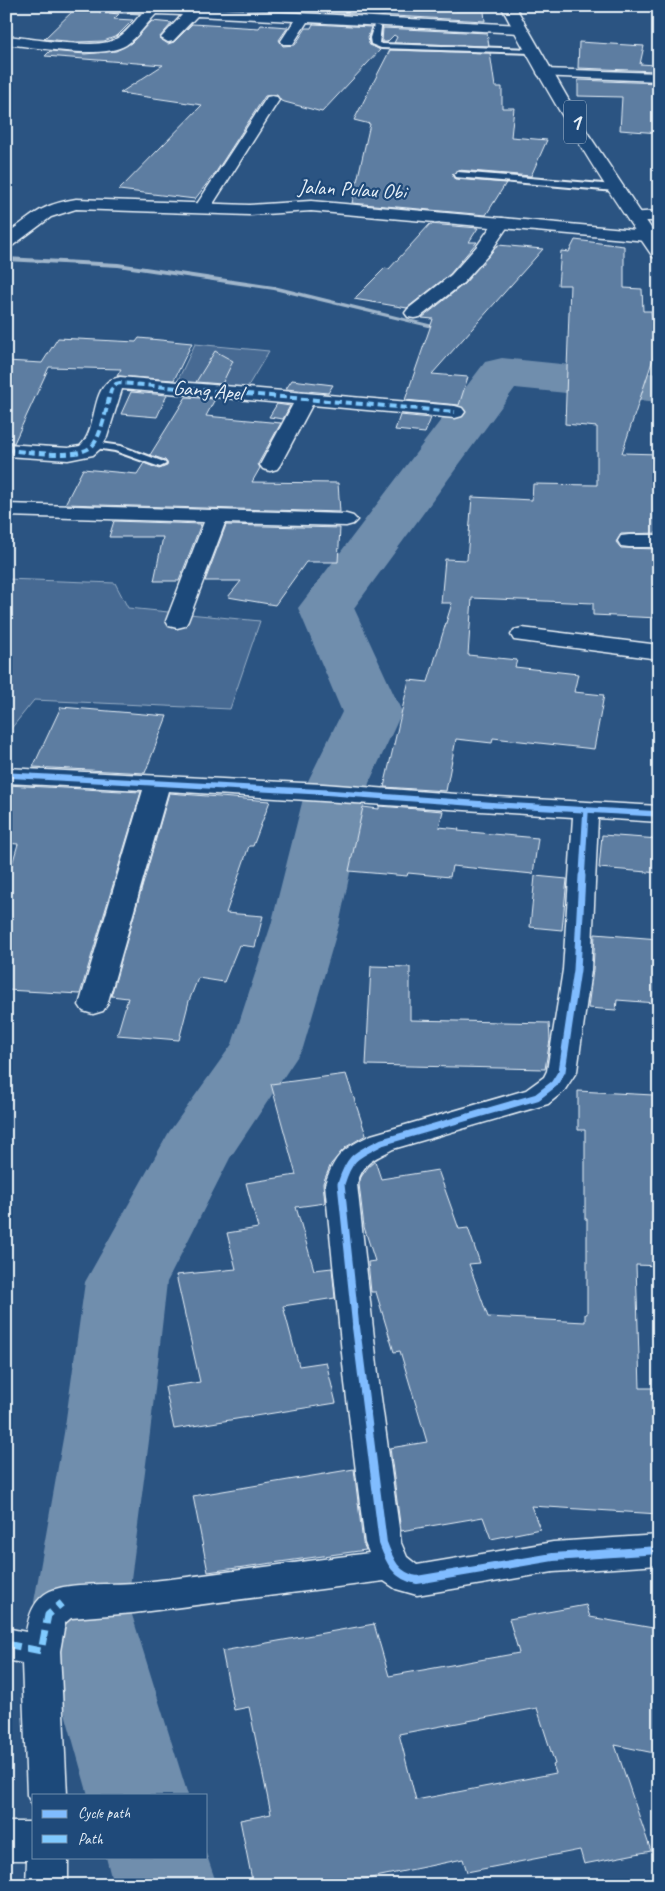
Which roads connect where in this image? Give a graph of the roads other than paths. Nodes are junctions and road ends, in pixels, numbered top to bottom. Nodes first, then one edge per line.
1 (508, 6) edge
2 (104, 7) edge
3 (152, 10) junction
4 (201, 11) edge
5 (302, 19) junction
6 (377, 27) dead end
7 (520, 29) junction
8 (168, 38) dead end
9 (6, 40) edge
10 (288, 41) dead end
11 (532, 51) junction
12 (544, 73) junction
13 (659, 77) edge
14 (272, 100) dead end
15 (458, 175) dead end
16 (615, 188) junction
17 (203, 207) junction
18 (659, 216) edge
19 (635, 217) junction
20 (502, 223) junction
21 (647, 236) junction
22 (6, 242) edge
23 (659, 253) edge
24 (414, 313) dead end
25 (306, 398) junction
26 (455, 412) dead end
27 (93, 445) junction
28 (6, 450) edge
29 (160, 464) dead end
30 (270, 465) dead end
31 (6, 510) edge
32 (217, 516) junction
33 (346, 520) dead end
34 (629, 541) dead end
35 (659, 542) edge
36 (177, 621) dead end
37 (522, 635) dead end
38 (659, 652) edge
39 (6, 775) edge
40 (157, 784) junction
41 (586, 810) junction
42 (659, 814) edge
43 (93, 1005) dead end
44 (659, 1550) edge
45 (392, 1565) junction
46 (24, 1647) edge
47 (47, 1794) edge
48 (32, 1840) edge
49 (6, 1841) edge
50 (48, 1858) edge
51 (47, 1885) edge

1 - 7 main road, 1
2 - 3 main road
3 - 4 main road
3 - 9 main road
4 - 5 main road
4 - 8 main road
5 - 7 main road
5 - 10 main road
6 - 11 lane
7 - 11 main road, 1
11 - 12 main road, 1
12 - 13 main road
12 - 16 main road, 1
14 - 17 main road
15 - 16 lane
16 - 19 main road, 1
17 - 20 main road, Jalan Pulau Obi
17 - 22 main road, Jalan Pulau Obi
18 - 19 main road
19 - 21 main road, 1
20 - 21 main road, Jalan Pulau Obi
20 - 24 main road
21 - 23 main road, 1
25 - 26 main road, Gang Apel
25 - 27 main road, Gang Apel
25 - 30 main road
27 - 28 main road
27 - 29 lane
31 - 32 main road
32 - 33 main road
32 - 36 main road
34 - 35 main road
37 - 38 main road
39 - 40 main road
40 - 41 main road
40 - 43 main road
41 - 42 main road
41 - 45 main road
44 - 45 main road
45 - 46 main road
46 - 47 main road
48 - 49 main road
50 - 51 main road

